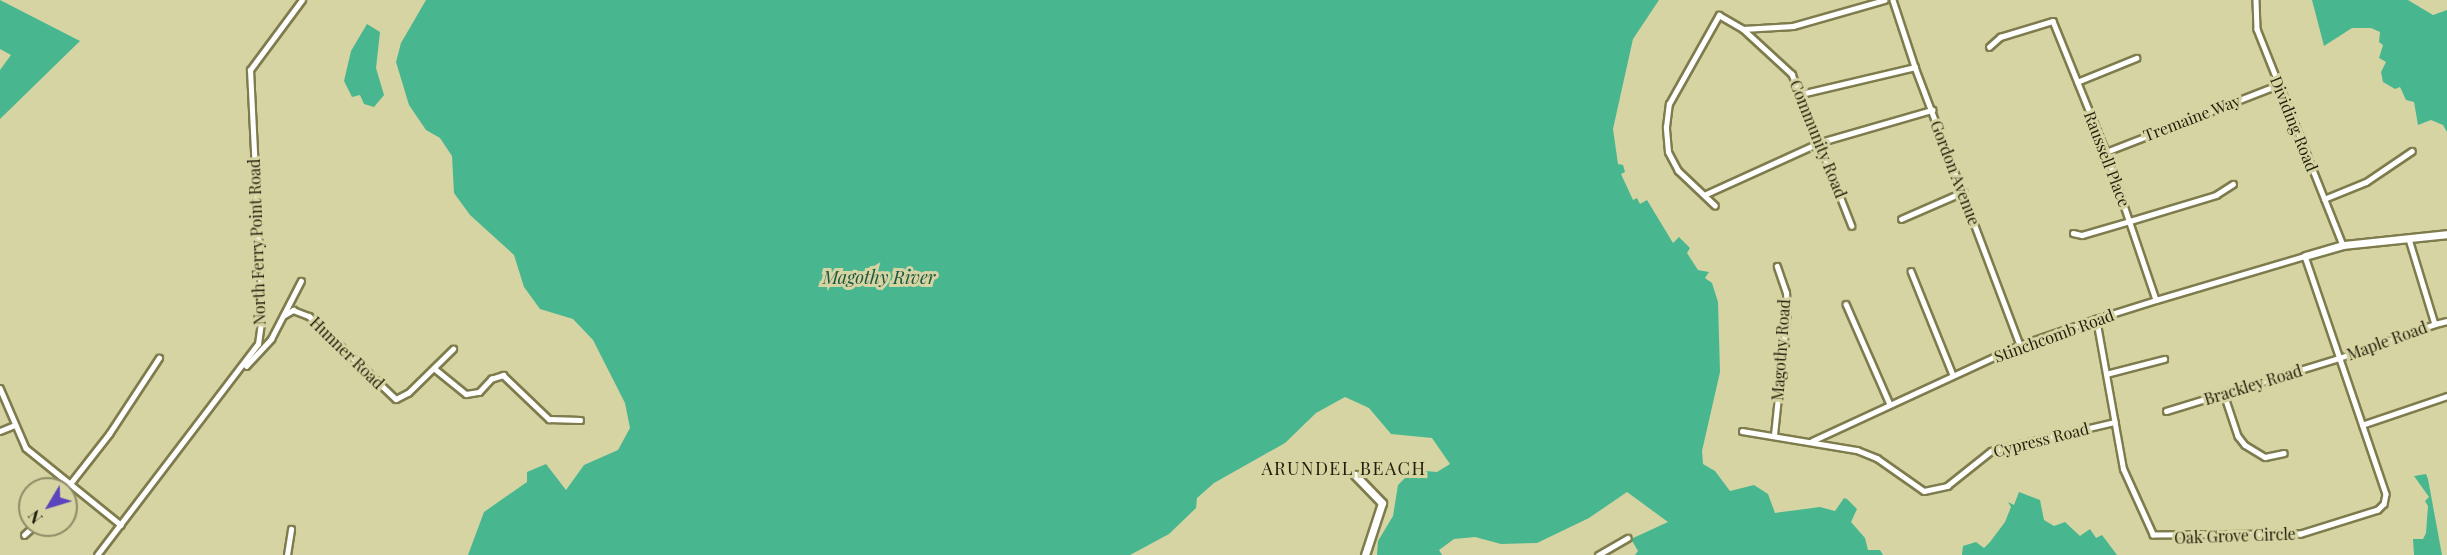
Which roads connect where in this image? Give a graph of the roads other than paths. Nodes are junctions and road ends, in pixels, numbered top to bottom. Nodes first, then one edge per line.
1 (302, 0) edge
2 (1884, 0) edge
3 (1893, 0) edge
4 (2256, 0) edge
5 (1743, 29) junction
6 (1989, 47) dead end
7 (2136, 58) dead end
8 (1915, 67) junction
9 (2077, 82) junction
10 (2278, 85) junction
11 (1801, 94) junction
12 (1932, 110) junction
13 (1821, 142) junction
14 (2412, 151) dead end
15 (2106, 152) junction
16 (2233, 184) dead end
17 (1963, 192) junction
18 (1704, 195) junction
19 (2324, 199) junction
20 (1715, 206) dead end
21 (1901, 219) dead end
22 (2130, 221) junction
23 (1852, 226) dead end
24 (2073, 233) dead end
25 (2447, 234) edge
26 (2409, 239) junction
27 (2343, 245) junction
28 (2305, 256) junction
29 (1777, 267) dead end
30 (1911, 272) dead end
31 (301, 281) dead end
32 (2156, 300) junction
33 (1846, 304) dead end
34 (283, 316) junction
35 (2096, 319) junction
36 (2447, 321) edge
37 (2434, 324) junction
38 (2020, 345) junction
39 (453, 349) dead end
40 (159, 357) dead end
41 (2339, 358) junction
42 (2164, 359) dead end
43 (434, 368) junction
44 (241, 370) junction
45 (2106, 374) junction
46 (1953, 375) junction
47 (0, 388) edge
48 (2224, 394) junction
49 (2447, 396) edge
50 (1890, 404) junction
51 (2166, 411) dead end
52 (580, 420) dead end
53 (2115, 422) junction
54 (15, 425) junction
55 (2362, 425) junction
56 (0, 431) edge
57 (1742, 431) dead end
58 (1774, 435) junction
59 (1812, 441) junction
60 (2284, 453) dead end
61 (1356, 475) dead end
62 (57, 477) edge
63 (76, 477) edge
64 (78, 494) edge
65 (121, 525) junction
66 (291, 529) dead end
67 (1628, 538) dead end
68 (97, 555) edge
69 (287, 555) edge
70 (1365, 555) edge
71 (1598, 555) edge

1 - 44 street, North Ferry Point Road
2 - 5 street
3 - 8 street, Gordon Avenue
4 - 10 street, Dividing Road
5 - 11 street, Community Road
5 - 18 street, Community Road
6 - 9 street, Raussell Place
7 - 9 street
8 - 11 street
8 - 12 street, Gordon Avenue
9 - 15 street, Raussell Place
10 - 15 street, Tremaine Way
10 - 19 street, Dividing Road
11 - 13 street, Community Road
12 - 13 street
12 - 17 street, Gordon Avenue
13 - 18 street
13 - 23 street, Community Road
14 - 19 street
15 - 22 street, Raussell Place
16 - 22 street
17 - 21 street
17 - 38 street, Gordon Avenue
18 - 20 street
19 - 27 street, Dividing Road
22 - 24 street
22 - 32 street, Raussell Place
25 - 26 street
26 - 27 street
26 - 37 street
27 - 28 street
28 - 32 street, Stinchcomb Road
28 - 41 street, Oak Grove Circle
29 - 58 street, Magothy Road
30 - 46 street
31 - 34 street
32 - 35 street, Stinchcomb Road
33 - 50 street
34 - 43 street, Hunner Road
34 - 44 street
35 - 38 street, Stinchcomb Road
35 - 45 street, Oak Grove Circle
36 - 37 street, Maple Road
37 - 41 street, Maple Road
38 - 46 street, Stinchcomb Road
39 - 43 street, Hunner Road
40 - 63 street
41 - 48 street, Brackley Road
41 - 55 street, Oak Grove Circle
42 - 45 street
43 - 52 street
44 - 65 street, North Ferry Point Road
45 - 53 street, Oak Grove Circle
46 - 50 street, Stinchcomb Road
47 - 54 street
48 - 51 street, Brackley Road
48 - 60 street
49 - 55 street
50 - 59 street, Stinchcomb Road
53 - 55 street, Oak Grove Circle
53 - 59 street, Cypress Road
54 - 56 street
54 - 62 street
57 - 58 street, Cypress Road
58 - 59 street, Cypress Road
61 - 70 street
64 - 65 street
65 - 68 street, North Ferry Point Road
66 - 69 street
67 - 71 street

